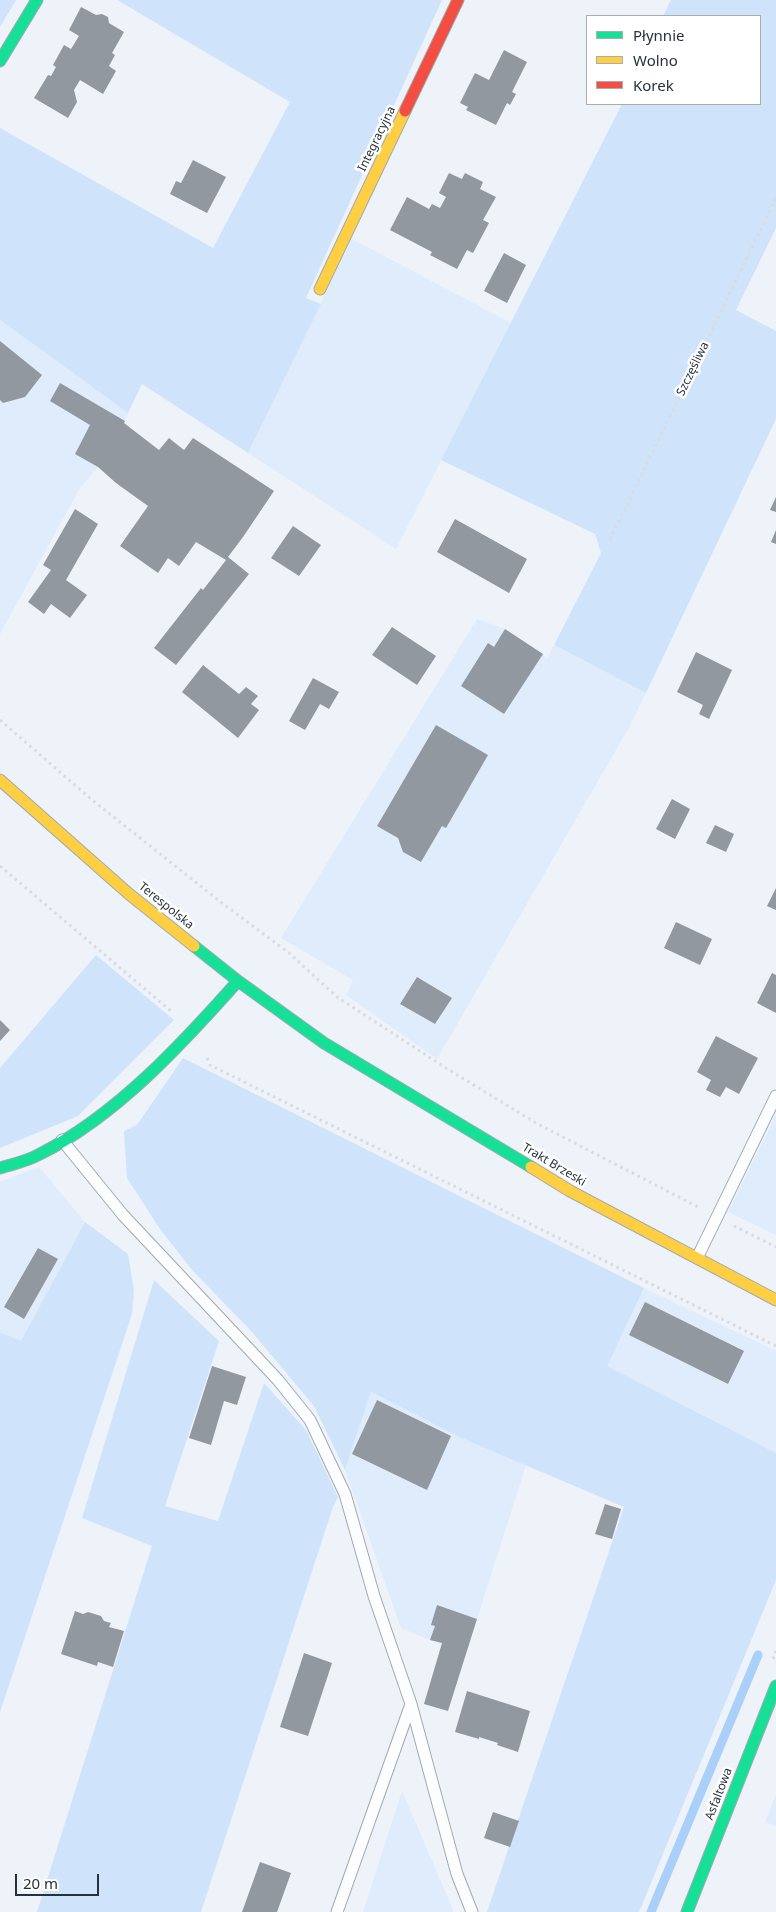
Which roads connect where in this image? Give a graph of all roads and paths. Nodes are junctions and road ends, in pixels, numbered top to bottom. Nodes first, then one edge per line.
1 (37, 0) edge
2 (458, 0) edge
3 (0, 61) edge
4 (776, 198) edge
5 (320, 289) dead end
6 (610, 540) dead end
7 (0, 720) edge
8 (0, 780) edge
9 (0, 866) edge
10 (238, 980) junction
11 (194, 1032) junction
12 (324, 1043) joint
13 (776, 1096) edge
14 (62, 1140) junction
15 (0, 1168) edge
16 (716, 1217) junction
17 (776, 1247) edge
18 (696, 1258) junction
19 (776, 1300) edge
20 (776, 1346) edge
21 (776, 1686) edge
22 (411, 1704) junction
23 (337, 1912) edge
24 (472, 1912) edge
25 (687, 1912) edge

1 - 3 street
2 - 5 street, Integracyjna
4 - 6 path, Szczęśliwa
7 - 16 path
8 - 10 street, Terespolska
9 - 11 path
10 - 11 street
10 - 12 street, Terespolska
11 - 14 street
11 - 20 path
12 - 18 street, Trakt Brzeski
13 - 16 lane
14 - 15 street
14 - 22 lane
16 - 17 path
16 - 18 lane
18 - 19 street, Trakt Brzeski
21 - 25 street, Asfaltowa
22 - 23 lane
22 - 24 lane

